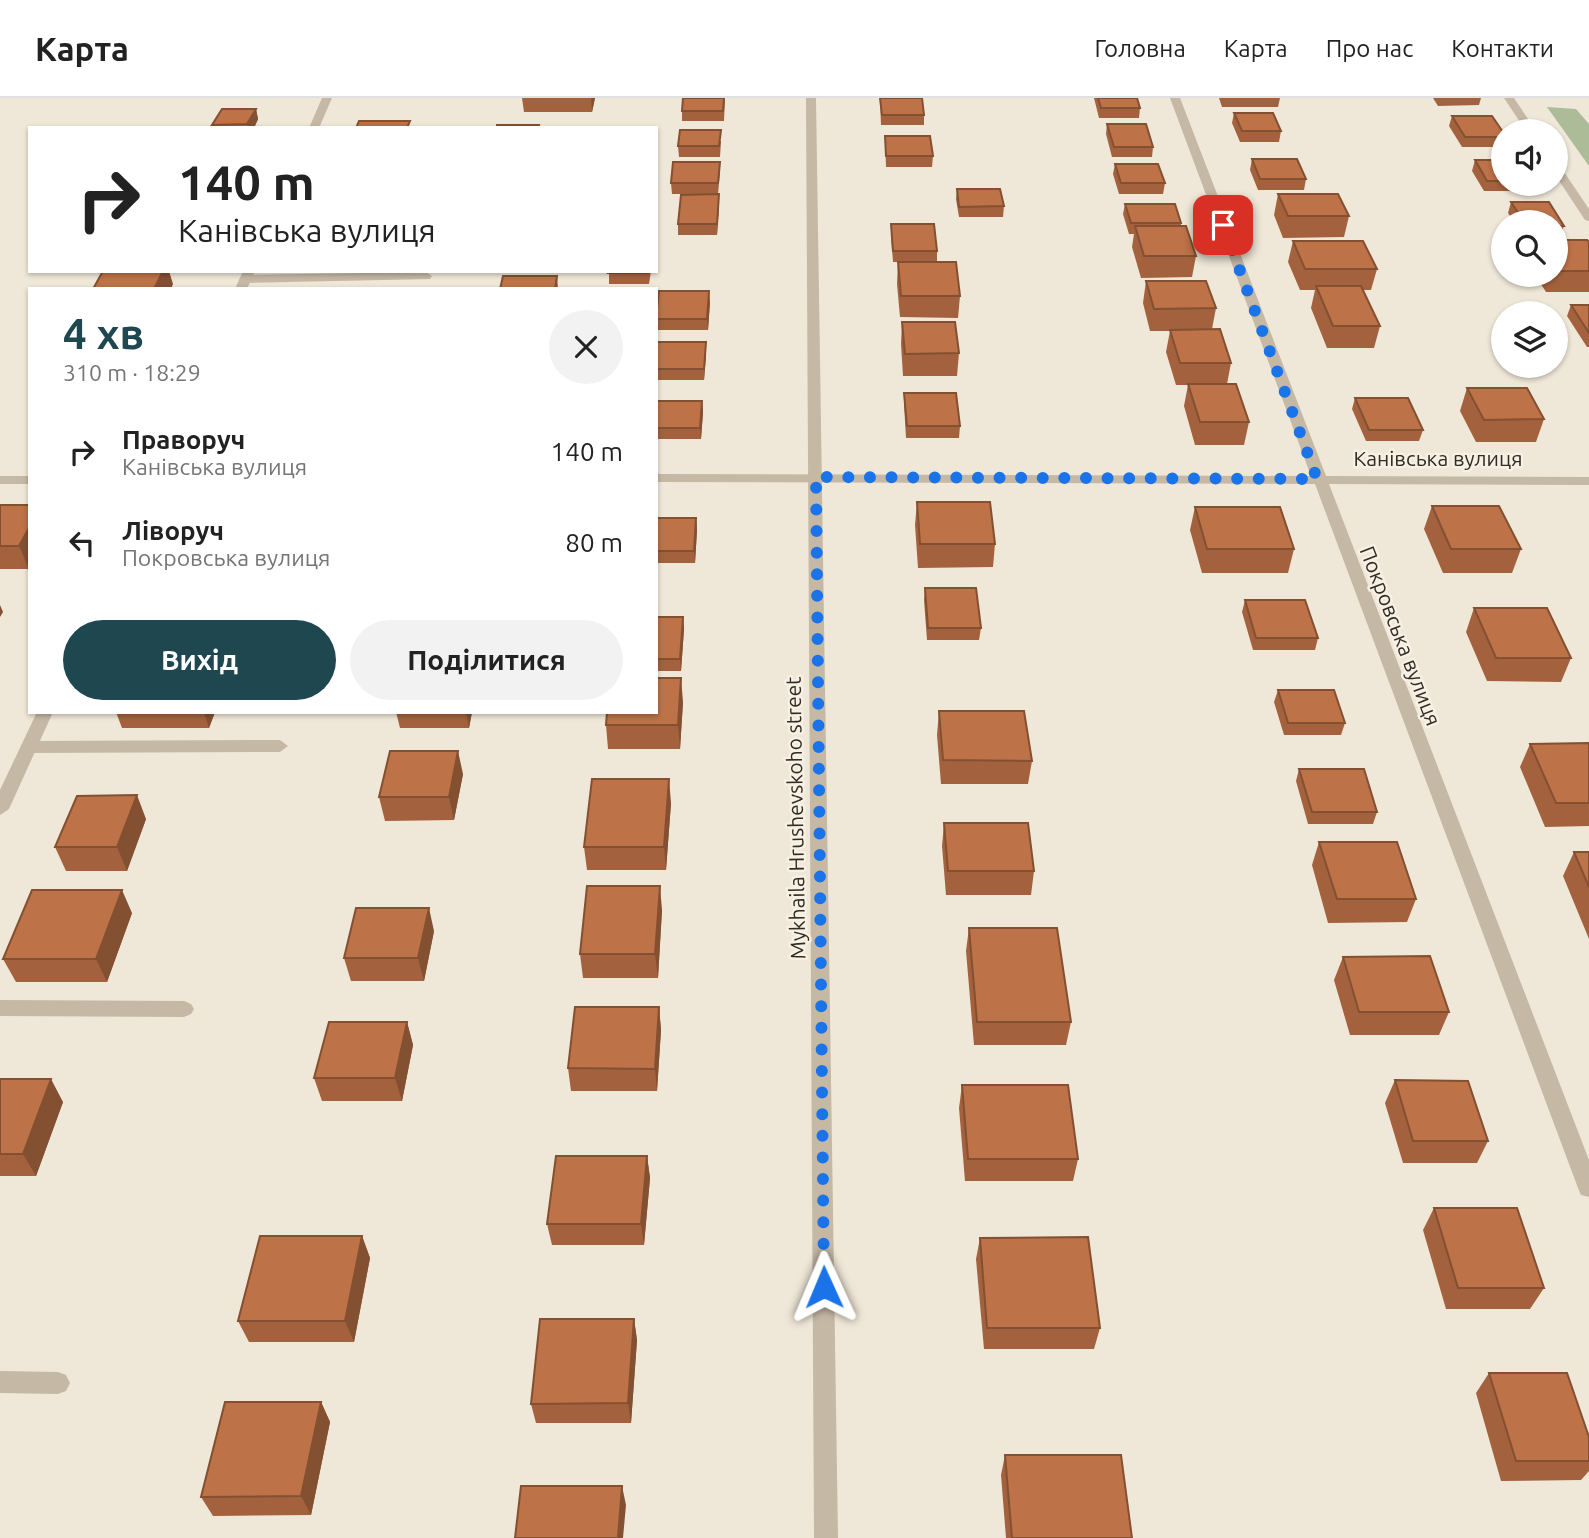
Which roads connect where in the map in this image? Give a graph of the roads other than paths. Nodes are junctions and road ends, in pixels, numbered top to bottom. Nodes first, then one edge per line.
1 (327, 98) edge
2 (811, 98) edge
3 (1175, 98) edge
4 (1509, 98) edge
5 (1523, 119) edge
6 (315, 126) edge
7 (1568, 186) edge
8 (1589, 218) edge
9 (426, 276) dead end
10 (245, 280) edge
11 (816, 477) junction
12 (658, 478) edge
13 (1317, 479) junction
14 (0, 480) edge
15 (28, 480) edge
16 (1589, 481) edge
17 (44, 714) edge
18 (280, 746) dead end
19 (29, 747) junction
20 (0, 809) edge
21 (0, 1008) edge
22 (184, 1009) dead end
23 (1589, 1188) edge
24 (0, 1382) edge
25 (58, 1383) dead end
26 (826, 1538) edge

1 - 6 street
2 - 11 street, Mykhaila Hrushevskoho street
3 - 13 street, Покровська вулиця
4 - 5 street
7 - 8 street
9 - 10 street
11 - 12 street, Канівська вулиця
11 - 13 street, Канівська вулиця
11 - 26 street, Mykhaila Hrushevskoho street
13 - 16 street, Канівська вулиця
13 - 23 street, Покровська вулиця
14 - 15 street
17 - 19 street
18 - 19 street
19 - 20 street
21 - 22 street
24 - 25 street

